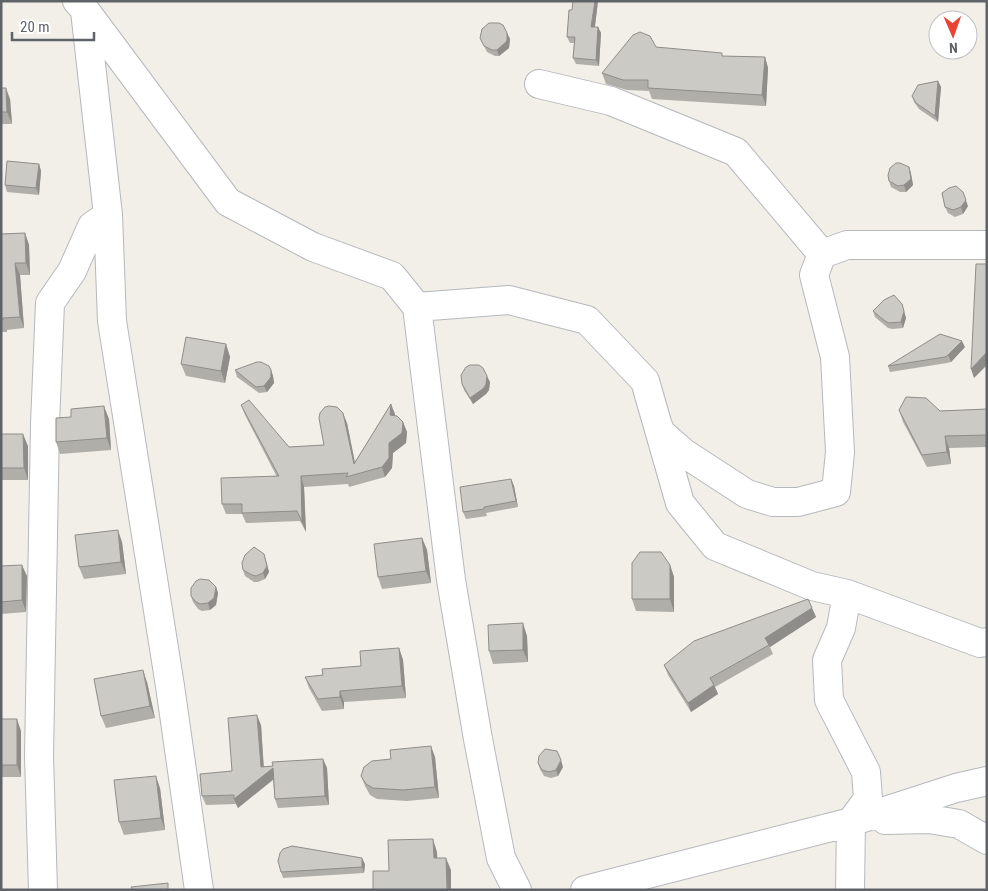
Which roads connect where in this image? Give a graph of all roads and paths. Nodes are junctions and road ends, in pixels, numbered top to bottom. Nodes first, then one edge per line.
1 (81, 5) edge
2 (539, 84) dead end
3 (108, 215) junction
4 (987, 245) edge
5 (822, 254) junction
6 (417, 307) junction
7 (645, 382) junction
8 (847, 594) junction
9 (987, 642) edge
10 (987, 781) edge
11 (851, 822) junction
12 (987, 840) edge
13 (43, 890) edge
14 (199, 890) edge
15 (517, 890) edge
16 (585, 890) edge
17 (850, 890) edge

1 - 3 street
1 - 6 street
2 - 5 street
3 - 13 street
3 - 14 street
4 - 5 street
5 - 7 street
6 - 7 street
6 - 15 street
7 - 8 street
8 - 9 street
8 - 11 street
10 - 11 street
11 - 12 street
11 - 16 street
11 - 17 street

